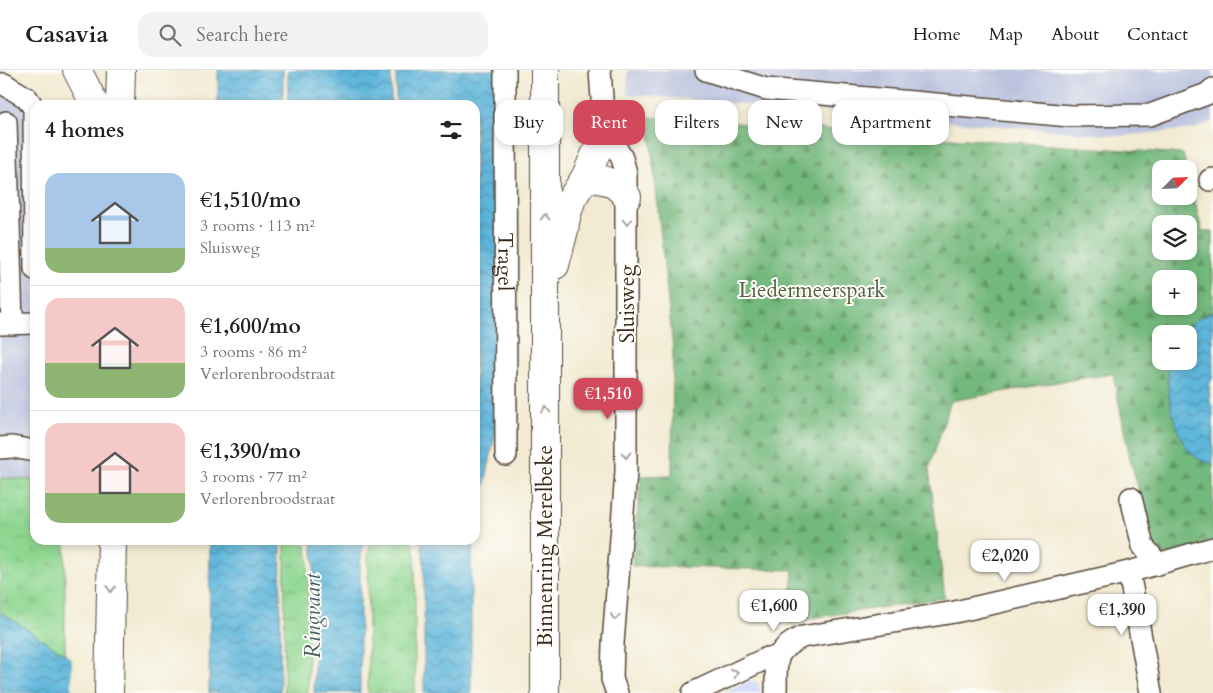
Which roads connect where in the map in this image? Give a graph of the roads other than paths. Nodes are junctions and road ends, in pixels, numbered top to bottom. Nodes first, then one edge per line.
1 (77, 70) edge
2 (121, 70) edge
3 (505, 70) edge
4 (545, 70) edge
5 (600, 70) edge
6 (706, 70) edge
7 (0, 84) edge
8 (1213, 89) edge
9 (92, 100) edge
10 (120, 100) edge
11 (602, 100) edge
12 (30, 102) edge
13 (6, 122) dead end
14 (599, 145) edge
15 (614, 145) edge
16 (585, 178) junction
17 (627, 197) junction
18 (545, 300) junction
19 (6, 324) edge
20 (30, 324) edge
21 (0, 448) edge
22 (30, 450) edge
23 (506, 455) dead end
24 (1131, 498) dead end
25 (112, 545) edge
26 (1213, 548) edge
27 (1158, 564) junction
28 (1129, 572) junction
29 (777, 658) junction
30 (109, 693) edge
31 (545, 693) edge
32 (616, 693) edge
33 (693, 693) edge
34 (776, 693) edge
35 (1151, 693) edge

1 - 9 highway
2 - 10 highway
3 - 23 street, Tragel
18 -> 4 highway, Binnenring Merelbeke
5 - 11 street, Sluisweg
6 - 8 street
7 - 12 street
13 - 19 street
14 - 16 highway
15 - 17 street, Sluisweg
16 - 17 highway
16 - 18 highway
17 -> 32 street, Sluisweg
31 -> 18 highway, Binnenring Merelbeke
19 - 20 street
21 - 22 street
24 - 27 street
25 -> 30 highway
26 - 27 street
27 - 28 street
28 - 29 street
28 - 35 street
33 -> 29 street
29 - 34 street

